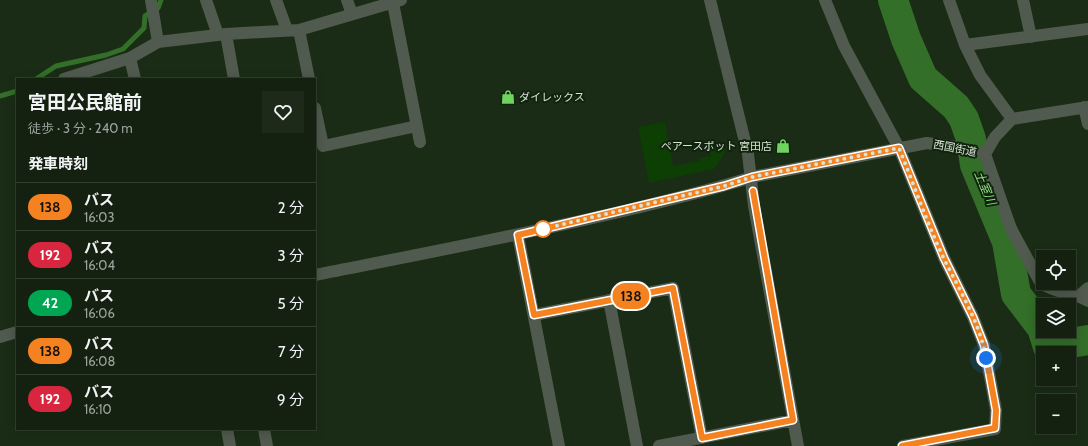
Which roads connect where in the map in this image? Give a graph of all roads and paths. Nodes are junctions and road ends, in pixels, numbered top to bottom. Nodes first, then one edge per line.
1 (151, 0) edge
2 (206, 0) edge
3 (276, 0) edge
4 (347, 0) edge
5 (710, 0) edge
6 (825, 0) edge
7 (950, 0) edge
8 (1022, 0) edge
9 (397, 1) edge
10 (352, 14) junction
11 (1088, 29) edge
12 (293, 30) junction
13 (222, 34) junction
14 (1031, 36) junction
15 (158, 42) junction
16 (965, 45) junction
17 (130, 58) junction
18 (80, 76) edge
19 (69, 78) edge
20 (135, 78) edge
21 (234, 78) edge
22 (309, 78) edge
23 (1086, 107) edge
24 (316, 113) edge
25 (1012, 119) junction
26 (1088, 124) edge
27 (417, 126) junction
28 (420, 142) dead end
29 (899, 148) junction
30 (985, 154) junction
31 (752, 177) junction
32 (518, 235) junction
33 (316, 275) edge
34 (1085, 295) edge
35 (609, 300) junction
36 (534, 315) junction
37 (16, 332) edge
38 (0, 337) edge
39 (793, 420) junction
40 (227, 430) edge
41 (264, 430) edge
42 (702, 438) junction
43 (230, 446) edge
44 (267, 446) edge
45 (559, 446) edge
46 (637, 446) edge
47 (659, 446) edge
48 (798, 446) edge
49 (902, 446) edge

1 - 15 street
2 - 13 street
3 - 12 street
4 - 10 street
5 - 31 street
6 - 29 street
7 - 16 street
8 - 14 street
9 - 10 street
9 - 27 street
10 - 12 street
11 - 14 street
12 - 13 street
12 - 22 street
13 - 15 street
13 - 21 street
14 - 16 street
15 - 17 street
16 - 25 street
17 - 18 street
17 - 20 street
18 - 19 street
23 - 25 street
23 - 26 street
24 - 27 street
25 - 30 street
27 - 28 street
29 - 30 street, 西国街道
29 - 31 street, 西国街道
29 - 49 street
30 - 34 street, 西国街道
31 - 32 street, 西国街道
31 - 39 street
32 - 33 street, 西国街道
32 - 36 street
35 - 36 street
35 - 42 street
35 - 46 street
36 - 45 street
37 - 38 street
39 - 42 street
39 - 48 street
40 - 43 street
41 - 44 street
42 - 47 street

